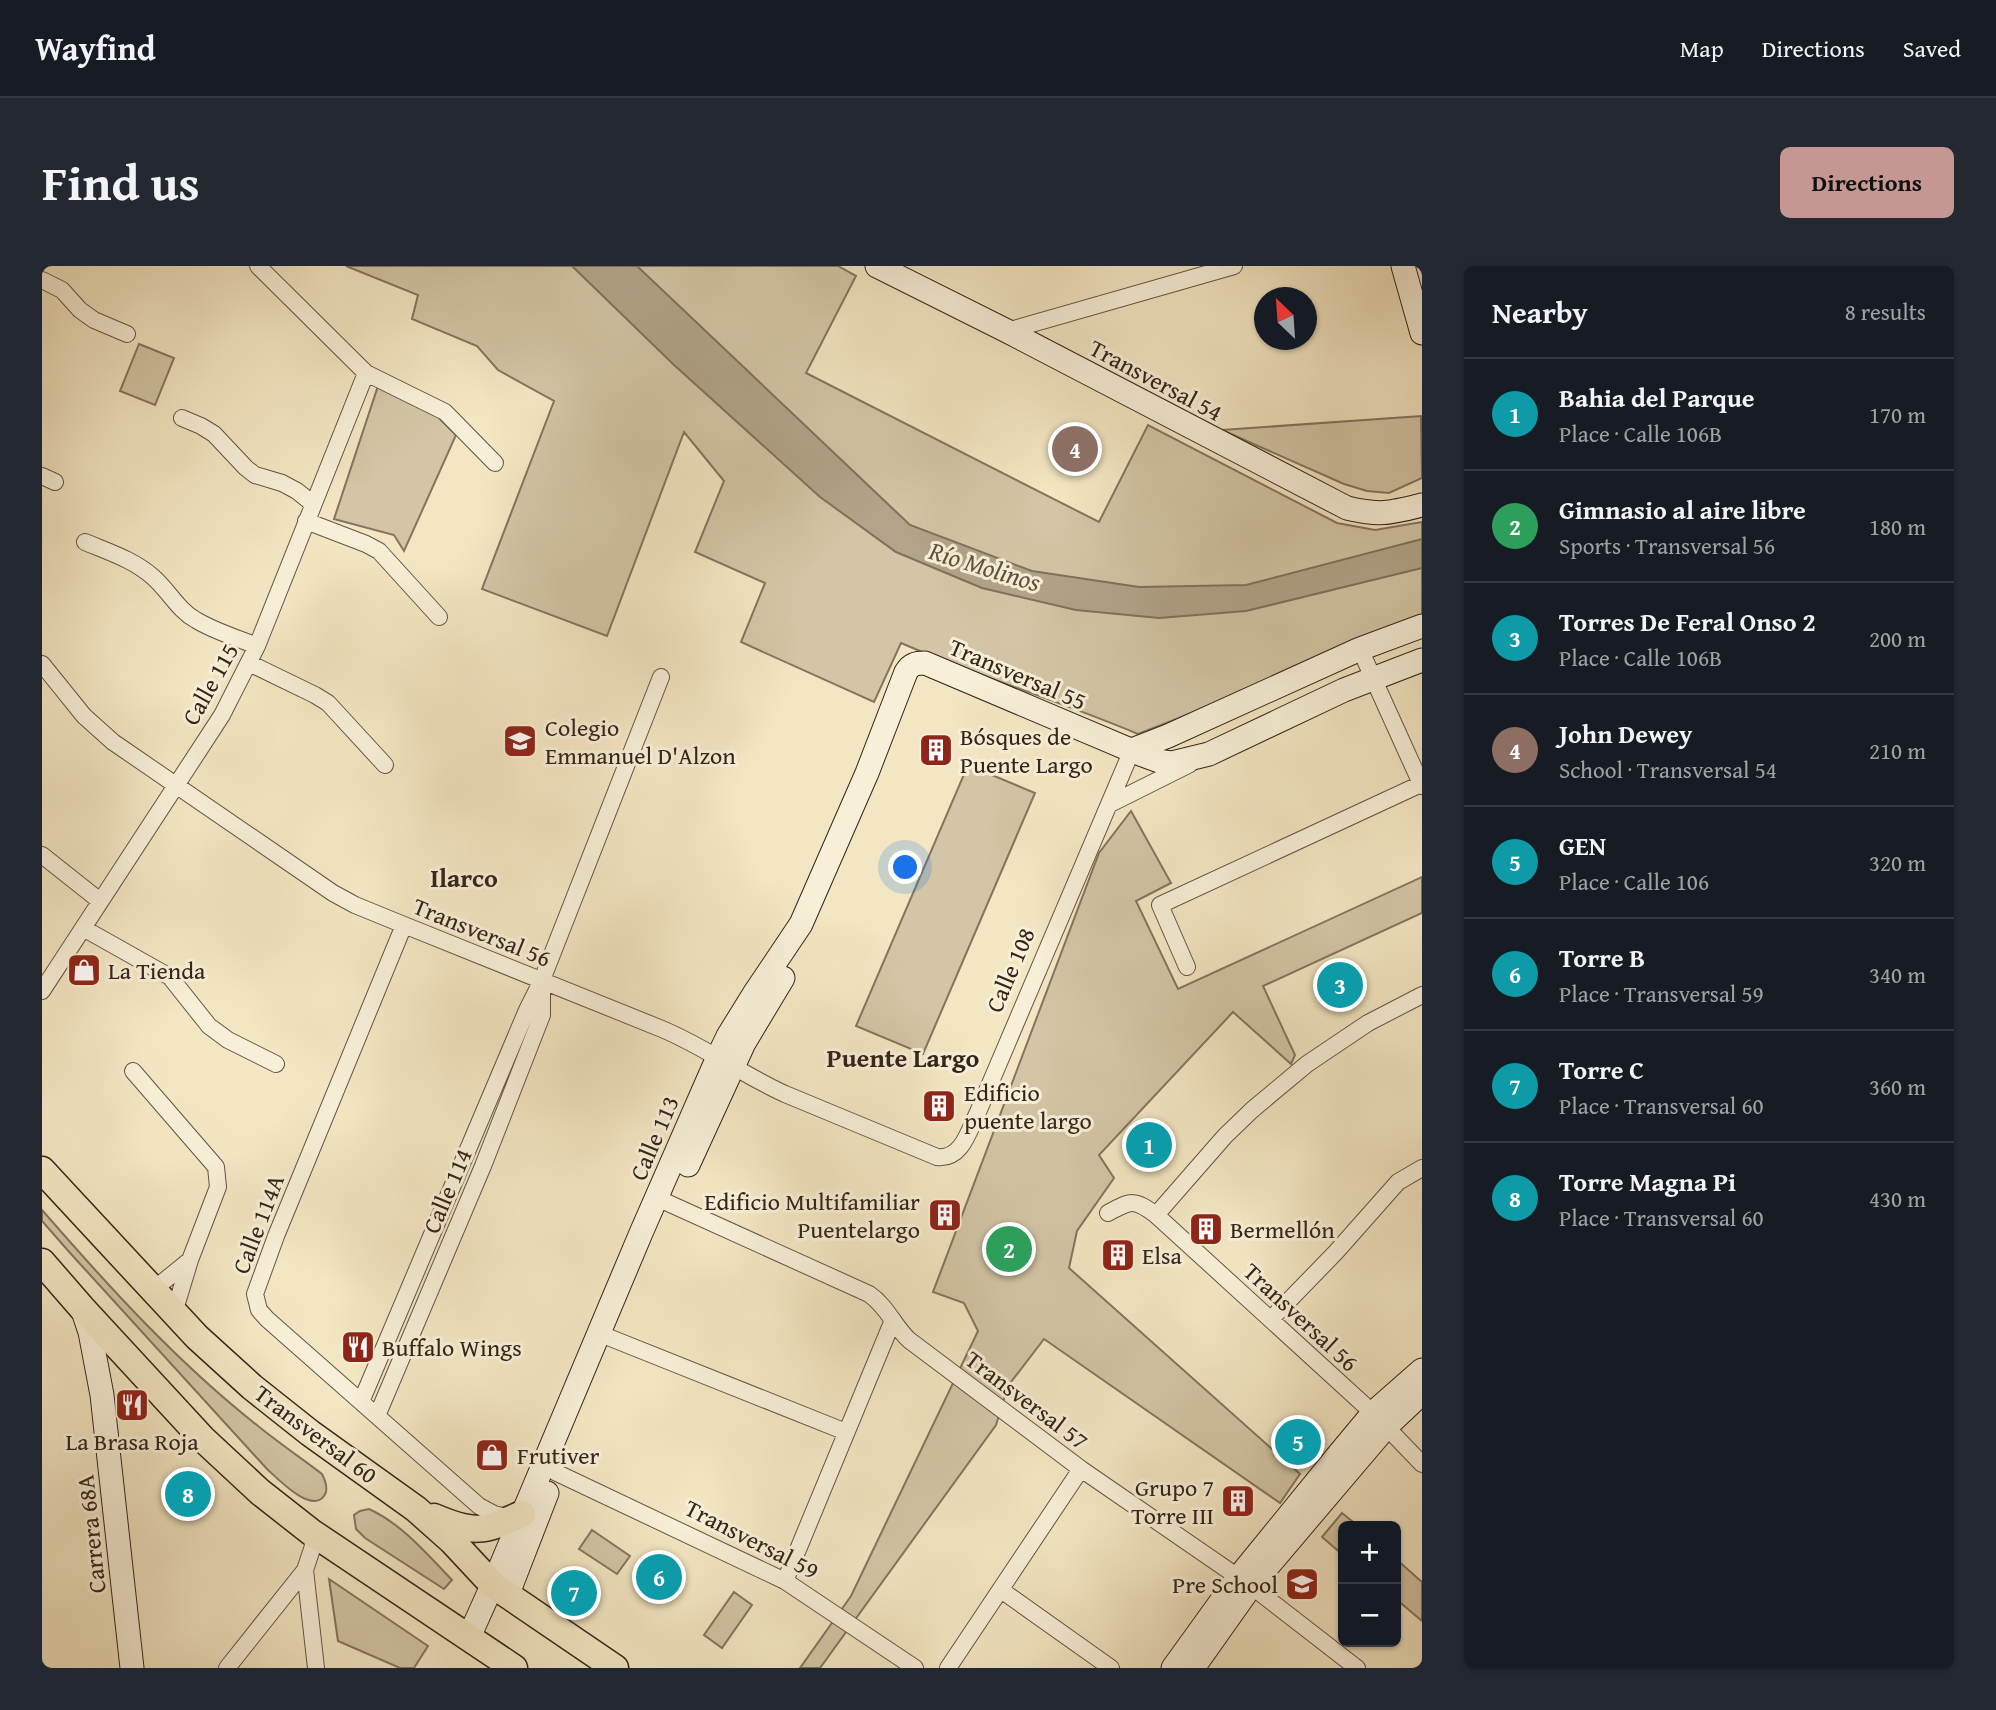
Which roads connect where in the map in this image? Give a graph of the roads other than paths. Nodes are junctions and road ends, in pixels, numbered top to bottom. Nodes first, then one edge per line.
1 (258, 266) edge
2 (877, 266) edge
3 (1234, 266) edge
4 (1403, 266) edge
5 (42, 280) edge
6 (1007, 331) junction
7 (1422, 333) edge
8 (127, 334) dead end
9 (366, 373) junction
10 (182, 418) dead end
11 (495, 463) dead end
12 (313, 504) junction
13 (1421, 505) edge
14 (306, 521) junction
15 (85, 542) dead end
16 (439, 617) dead end
17 (1422, 626) edge
18 (257, 646) junction
19 (1360, 649) junction
20 (1422, 660) edge
21 (249, 663) junction
22 (42, 664) edge
23 (916, 667) joint
24 (661, 677) dead end
25 (1373, 678) junction
26 (1132, 750) junction
27 (1209, 754) junction
28 (385, 765) dead end
29 (177, 785) junction
30 (1422, 785) edge
31 (1110, 804) junction
32 (42, 855) edge
33 (100, 901) junction
34 (404, 925) junction
35 (83, 928) junction
36 (1187, 967) dead end
37 (48, 969) edge
38 (542, 980) junction
39 (42, 991) edge
40 (1422, 995) edge
41 (725, 1062) junction
42 (276, 1064) dead end
43 (133, 1072) dead end
44 (954, 1154) joint
45 (1422, 1168) edge
46 (42, 1170) edge
47 (663, 1201) junction
48 (1108, 1213) dead end
49 (1156, 1215) junction
50 (190, 1260) junction
51 (42, 1262) edge
52 (153, 1290) junction
53 (82, 1308) junction
54 (174, 1313) junction
55 (893, 1320) junction
56 (1272, 1320) junction
57 (605, 1336) junction
58 (139, 1370) junction
59 (1422, 1370) edge
60 (1422, 1393) edge
61 (102, 1395) junction
62 (361, 1402) junction
63 (377, 1416) junction
64 (1379, 1420) junction
65 (846, 1432) junction
66 (1422, 1464) edge
67 (1081, 1469) junction
68 (555, 1472) junction
69 (416, 1509) junction
70 (518, 1516) junction
71 (311, 1532) junction
72 (305, 1570) junction
73 (785, 1581) junction
74 (1244, 1582) junction
75 (500, 1590) junction
76 (1002, 1590) junction
77 (469, 1637) junction
78 (132, 1668) edge
79 (227, 1668) edge
80 (316, 1668) edge
81 (514, 1668) edge
82 (615, 1668) edge
83 (915, 1668) edge
84 (948, 1668) edge
85 (1111, 1668) edge
86 (1173, 1668) edge
87 (1193, 1668) edge
88 (1357, 1668) edge

1 - 9 street
2 - 6 street, Transversal 54
3 - 6 street
4 - 7 street
5 - 8 street
6 - 13 street, Transversal 54
9 - 11 street
9 - 12 street, Calle 115
10 - 12 street
12 - 14 street, Calle 115
14 - 16 street
14 - 18 street, Calle 115
15 - 18 street
17 - 19 street
18 - 21 street, Calle 115
19 - 25 street
19 - 26 street
20 - 25 street
21 - 28 street
21 - 29 street, Calle 115
22 - 29 street, Transversal 56
23 - 26 street, Transversal 55
23 - 41 street, Calle 113
24 - 38 street, Calle 114
25 - 27 street
25 - 30 street
26 - 27 street, Transversal 55
26 - 31 street, Calle 108
27 - 31 street
29 - 33 street, Calle 115
29 - 34 street, Transversal 56
30 - 36 street
31 - 44 street, Calle 108
32 - 33 street
33 - 35 street, Calle 115
34 - 38 street, Transversal 56
34 - 62 street, Calle 114A
35 - 37 street, Calle 115
35 - 42 street
37 - 39 street, Calle 115
38 - 41 street, Transversal 56
38 - 62 street, Calle 114
38 - 63 street, Calle 114
40 - 49 street
41 - 44 street, Transversal 56
41 - 47 street, Calle 113
43 - 50 street
45 - 56 street
46 - 52 main road, Transversal 60
47 - 55 street, Transversal 57
47 - 57 street, Calle 113
48 - 49 street, Transversal 56
49 - 56 street, Transversal 56
50 - 52 street
50 - 54 street
51 - 53 main road
52 - 54 main road, Transversal 60
53 - 58 main road
53 - 61 street, Carrera 68A
54 - 69 main road, Transversal 60
55 - 65 street
55 - 67 street, Transversal 57
56 - 64 street, Transversal 56
57 - 65 street
57 - 68 street, Calle 113
57 - 70 street, Calle 113
58 - 61 street
58 - 71 main road
59 - 64 street
60 - 64 street
61 - 78 street, Carrera 68A
62 - 63 street, Calle 114A
63 - 70 street, Calle 114A
64 - 66 street, Transversal 56
64 - 74 street
65 - 73 street
67 - 74 street, Transversal 57
67 - 76 street
68 - 73 street, Transversal 59
68 - 75 street, Calle 113
69 - 70 main road
69 - 75 main road, Transversal 60
70 - 75 street, Calle 113
71 - 72 street
71 - 77 main road
72 - 79 street
72 - 80 street
73 - 83 street, Transversal 59
74 - 86 street
74 - 87 street
74 - 88 street, Transversal 57
75 - 77 street, Calle 113
75 - 82 main road, Transversal 60
76 - 84 street
76 - 85 street
77 - 81 main road

